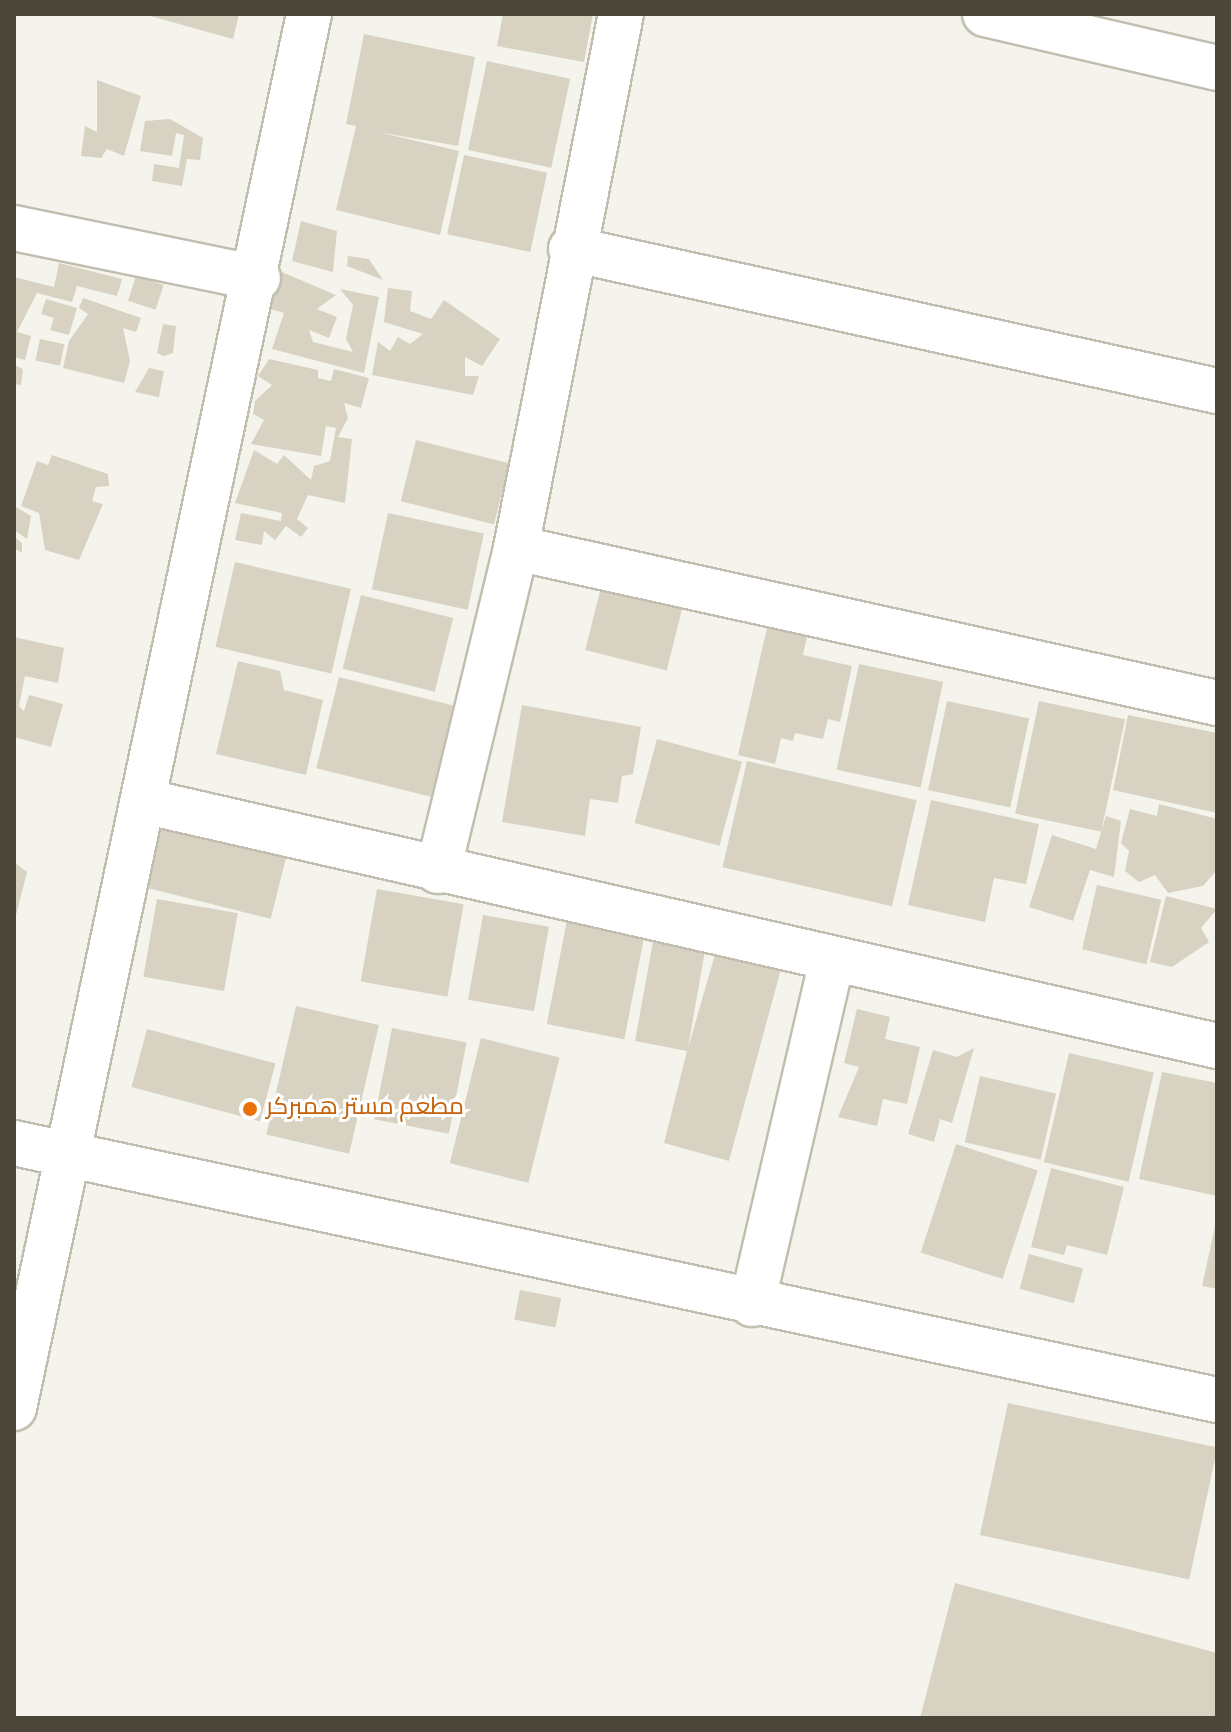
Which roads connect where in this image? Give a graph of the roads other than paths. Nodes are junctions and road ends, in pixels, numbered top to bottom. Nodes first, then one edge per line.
1 (309, 14) edge
2 (621, 14) edge
3 (985, 14) edge
4 (1032, 19) edge
5 (1217, 68) edge
6 (14, 228) edge
7 (571, 249) junction
8 (258, 278) junction
9 (1217, 391) edge
10 (516, 548) junction
11 (1217, 703) edge
12 (143, 801) junction
13 (438, 871) junction
14 (832, 959) junction
15 (1217, 1046) edge
16 (14, 1143) edge
17 (67, 1155) junction
18 (752, 1304) junction
19 (1217, 1400) edge
20 (14, 1408) edge

1 - 8 street
2 - 7 street
3 - 4 street
4 - 5 street
6 - 8 street
7 - 9 street
7 - 10 street
8 - 12 street
10 - 11 street
10 - 13 street
12 - 13 street
12 - 17 street
13 - 14 street
14 - 15 street
14 - 18 street
16 - 17 street
17 - 18 street
17 - 20 street
18 - 19 street

